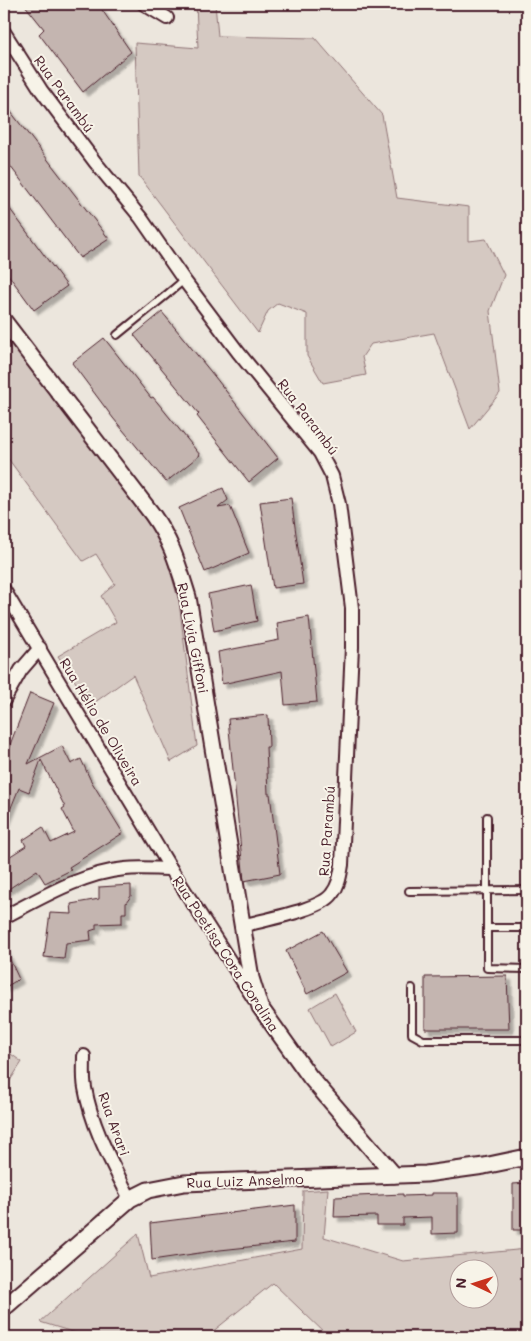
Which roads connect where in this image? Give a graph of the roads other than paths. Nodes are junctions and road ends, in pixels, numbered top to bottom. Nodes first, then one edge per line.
1 (144, 4) edge
2 (167, 18) dead end
3 (4, 32) edge
4 (184, 280) junction
5 (4, 322) edge
6 (117, 335) dead end
7 (4, 590) edge
8 (40, 648) junction
9 (4, 700) edge
10 (487, 817) dead end
11 (171, 869) junction
12 (487, 890) junction
13 (527, 890) edge
14 (409, 892) dead end
15 (4, 918) edge
16 (242, 926) junction
17 (487, 928) junction
18 (527, 928) edge
19 (527, 969) edge
20 (412, 988) dead end
21 (260, 1007) junction
22 (527, 1040) edge
23 (84, 1056) dead end
24 (527, 1157) edge
25 (394, 1175) junction
26 (130, 1199) junction
27 (4, 1308) edge

1 - 2 street
3 - 4 street, Rua Parambú
4 - 6 lane
4 - 16 street, Rua Parambú
5 - 16 street, Rua Lívia Giffoni
7 - 8 street, Rua Hélio de Oliveira
8 - 9 street
8 - 11 street, Rua Hélio de Oliveira
10 - 12 lane
11 - 15 street, Rua Poetisa Cora Coralina
11 - 21 street, Rua Poetisa Cora Coralina
12 - 13 lane
12 - 14 lane
12 - 17 lane
16 - 21 street, Rua Lívia Giffoni
17 - 18 lane
17 - 19 lane
20 - 22 lane
21 - 25 street, Rua Poetisa Cora Coralina
23 - 26 street, Rua Arari
24 - 25 street, Rua Luiz Anselmo
25 - 26 street, Rua Luiz Anselmo
26 - 27 street, Rua Luiz Anselmo

